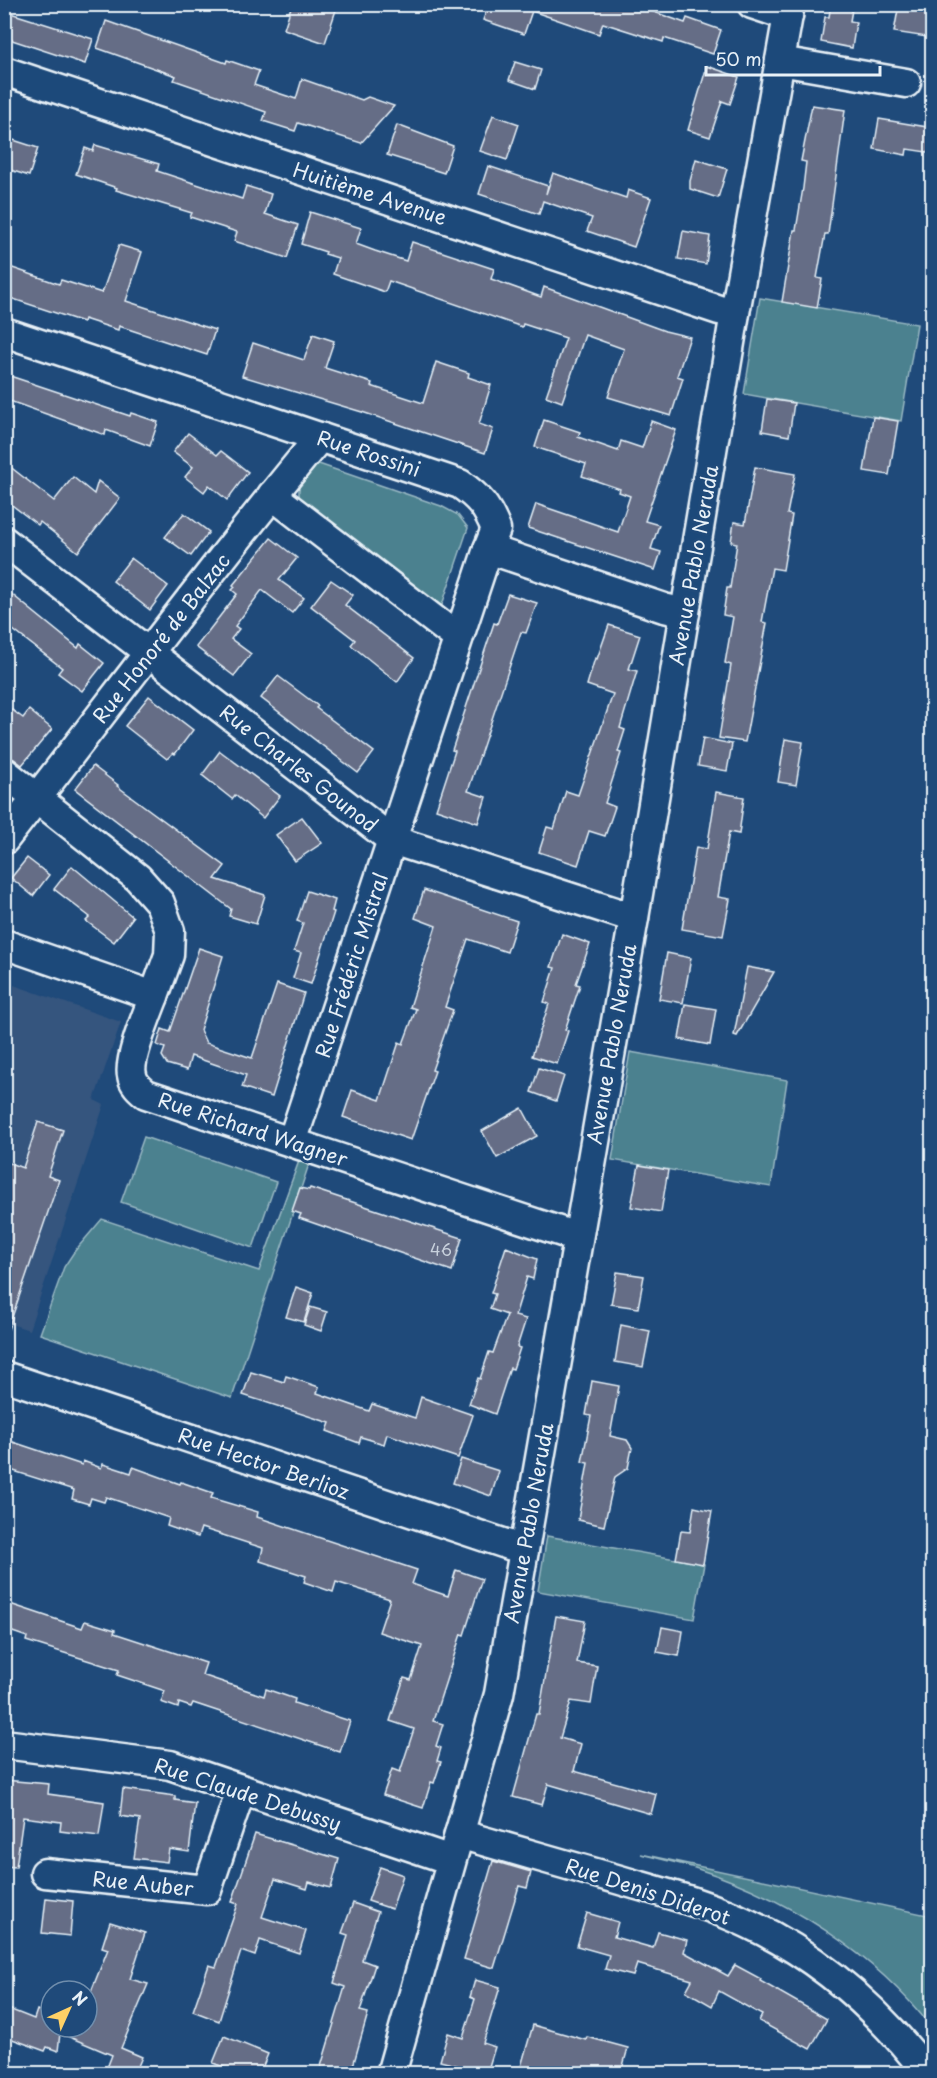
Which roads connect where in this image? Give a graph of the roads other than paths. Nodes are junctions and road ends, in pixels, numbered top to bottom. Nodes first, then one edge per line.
1 (752, 4) edge
2 (789, 10) edge
3 (780, 61) junction
4 (4, 71) edge
5 (906, 83) dead end
6 (735, 313) junction
7 (4, 332) edge
8 (320, 437) junction
9 (272, 495) junction
10 (4, 541) edge
11 (488, 549) junction
12 (685, 613) junction
13 (458, 638) junction
14 (149, 652) junction
15 (4, 772) edge
16 (38, 798) junction
17 (4, 840) edge
18 (392, 840) junction
19 (634, 918) junction
20 (4, 944) edge
21 (154, 996) junction
22 (292, 1142) junction
23 (577, 1237) junction
24 (4, 1376) edge
25 (524, 1550) junction
26 (4, 1744) edge
27 (241, 1790) junction
28 (455, 1847) junction
29 (45, 1873) dead end
30 (391, 2073) edge
31 (928, 2073) edge

1 - 2 street
2 - 3 street, Avenue Pablo Neruda
3 - 5 street
3 - 6 street, Avenue Pablo Neruda
4 - 6 street, Huitième Avenue
6 - 12 street, Avenue Pablo Neruda
7 - 8 street, Rue Rossini
8 - 9 street, Rue Honoré de Balzac
8 - 11 street, Rue Rossini
9 - 13 street
9 - 14 street, Rue Honoré de Balzac
10 - 14 street, Rue Charles Gounod
11 - 12 street
11 - 13 street, Rue Frédéric Mistral
12 - 19 street, Avenue Pablo Neruda
13 - 18 street, Rue Frédéric Mistral
14 - 16 street, Rue Honoré de Balzac
14 - 18 street, Rue Charles Gounod
15 - 16 street
16 - 17 street, Rue Honoré de Balzac
16 - 21 street
18 - 19 street, Rue Charles Gounod
18 - 22 street, Rue Frédéric Mistral
19 - 23 street, Avenue Pablo Neruda
20 - 21 street
21 - 22 street, Rue Richard Wagner
22 - 23 street, Rue Richard Wagner
23 - 25 street, Avenue Pablo Neruda
24 - 25 street, Rue Hector Berlioz
25 - 28 street, Avenue Pablo Neruda
26 - 27 street, Rue Claude Debussy
27 - 28 street, Rue Claude Debussy
27 - 29 street, Rue Auber
28 - 30 street, Avenue Pablo Neruda
28 - 31 street, Rue Denis Diderot

